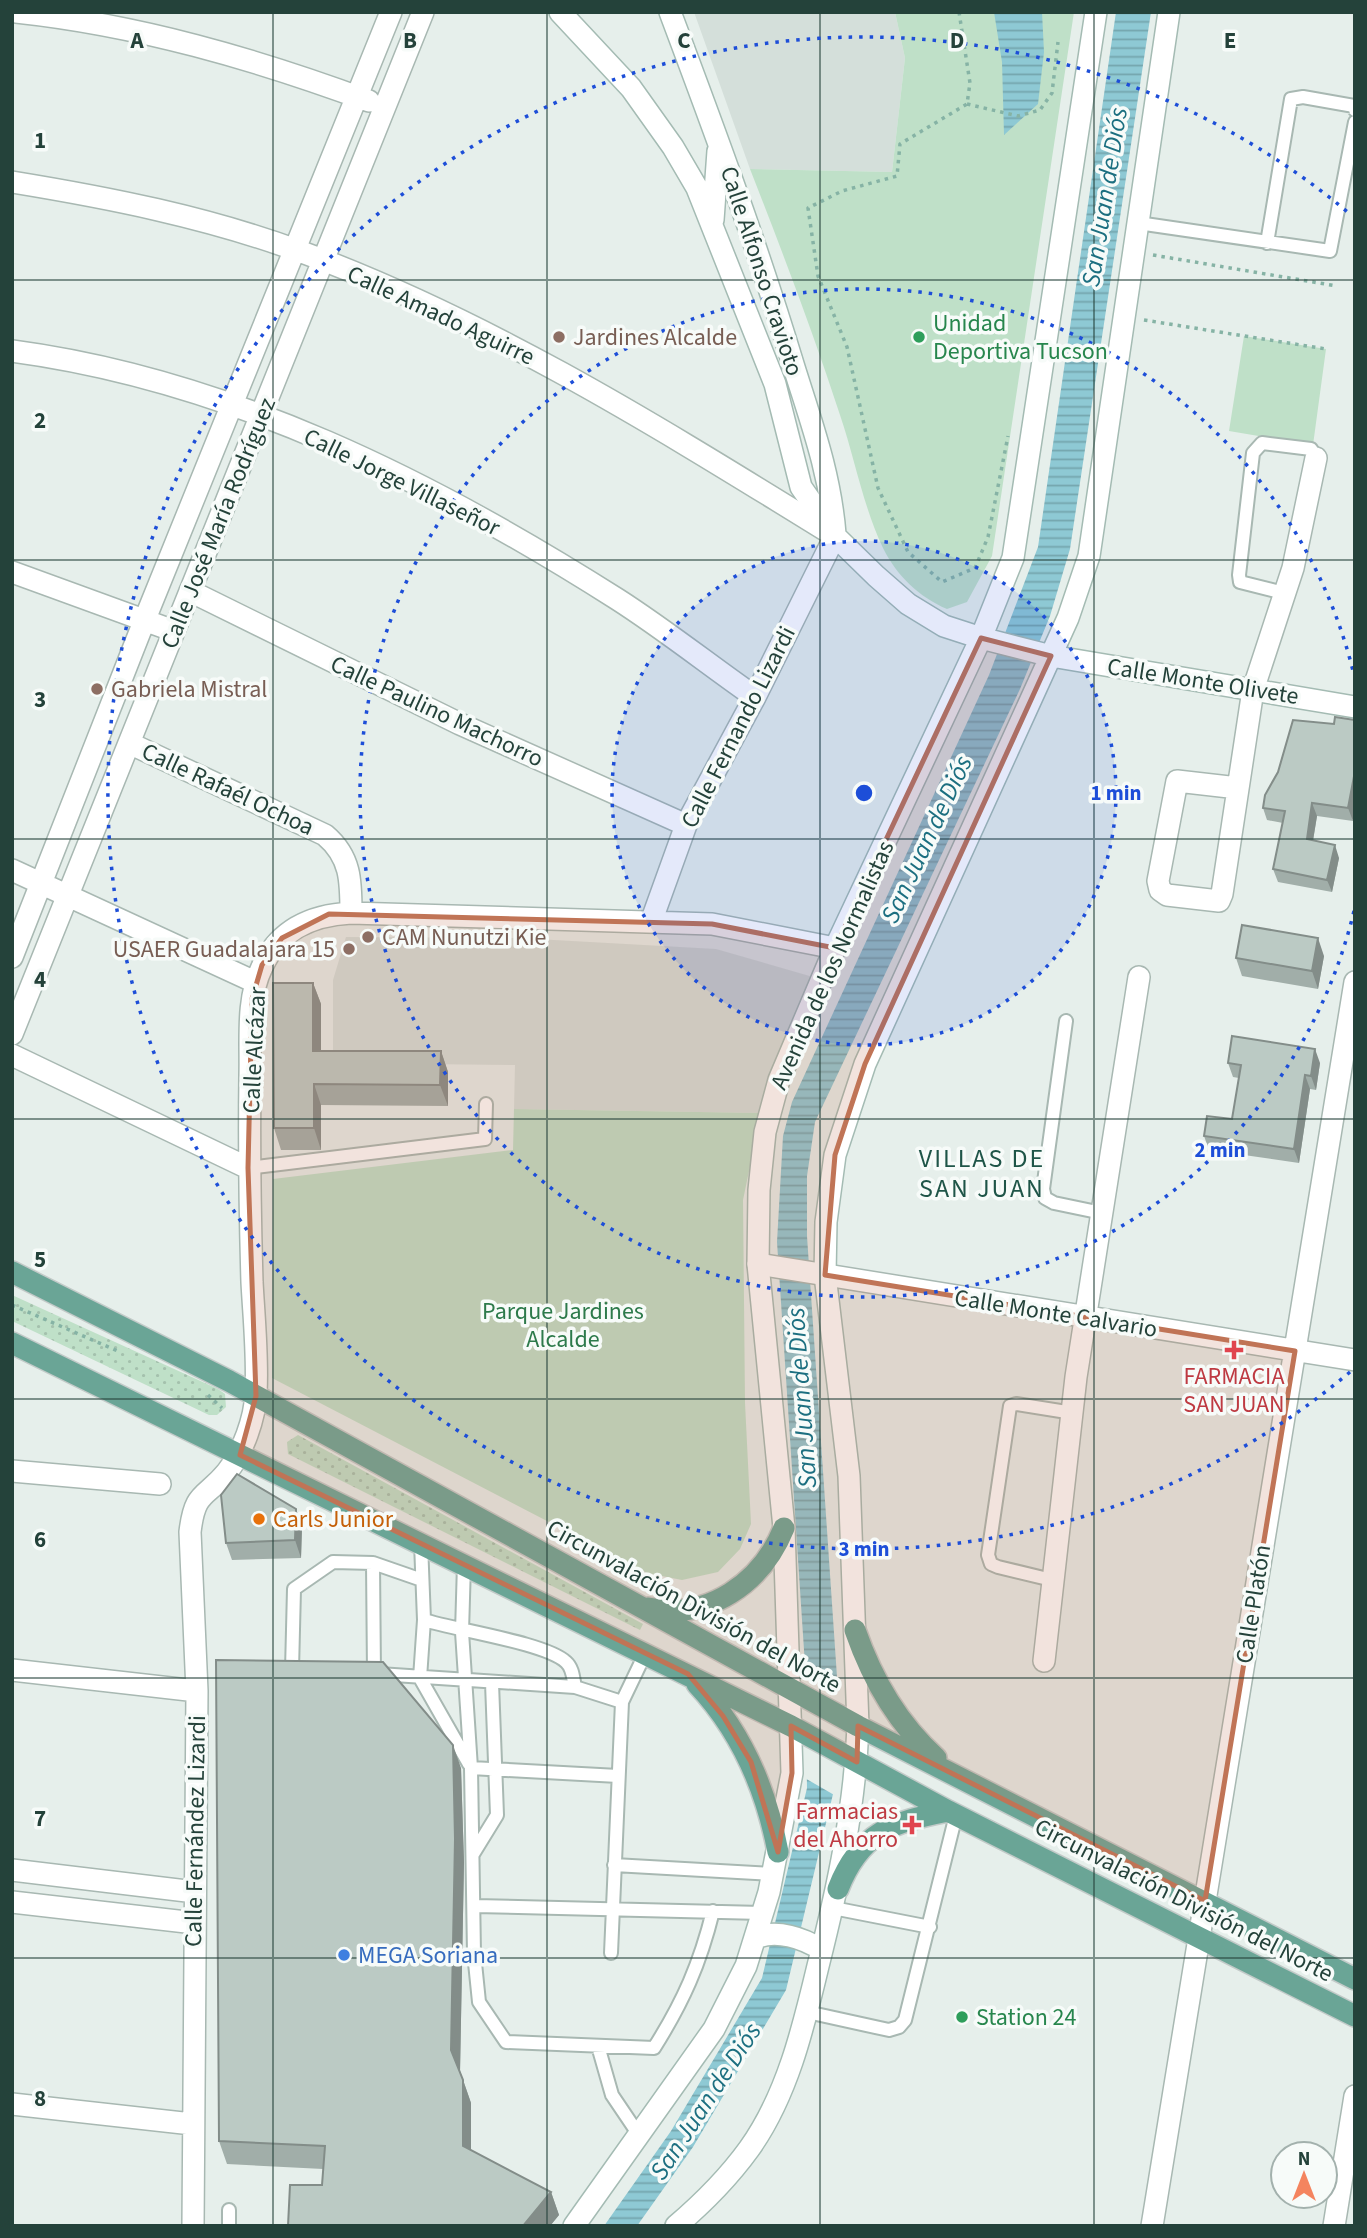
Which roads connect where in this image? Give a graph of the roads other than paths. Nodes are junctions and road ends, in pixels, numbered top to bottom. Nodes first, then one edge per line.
1 (16, 12) edge
2 (391, 12) edge
3 (423, 12) edge
4 (561, 12) edge
5 (670, 12) edge
6 (1096, 12) edge
7 (1169, 12) edge
8 (358, 97) junction
9 (385, 107) junction
10 (1355, 110) edge
11 (1355, 122) edge
12 (719, 142) junction
13 (12, 182) edge
14 (1138, 223) junction
15 (713, 224) junction
16 (1267, 243) junction
17 (296, 250) junction
18 (323, 260) junction
19 (12, 351) edge
20 (234, 405) junction
21 (261, 416) junction
22 (1316, 458) joint
23 (835, 536) junction
24 (12, 572) edge
25 (190, 592) junction
26 (1284, 593) junction
27 (145, 619) junction
28 (174, 631) junction
29 (986, 639) junction
30 (1047, 655) junction
31 (1253, 690) junction
32 (755, 697) junction
33 (1355, 707) edge
34 (129, 743) junction
35 (1238, 788) junction
36 (686, 825) junction
37 (12, 870) edge
38 (41, 884) junction
39 (67, 896) junction
40 (351, 913) junction
41 (651, 922) junction
42 (835, 948) junction
43 (12, 957) edge
44 (1139, 977) dead end
45 (255, 982) junction
46 (1355, 982) edge
47 (1066, 1021) dead end
48 (12, 1034) edge
49 (12, 1055) edge
50 (486, 1104) dead end
51 (248, 1168) junction
52 (1102, 1213) junction
53 (764, 1265) junction
54 (12, 1272) edge
55 (820, 1274) junction
56 (1085, 1319) junction
57 (12, 1343) edge
58 (1295, 1351) junction
59 (1355, 1360) edge
60 (256, 1396) junction
61 (1073, 1413) junction
62 (240, 1454) junction
63 (12, 1471) edge
64 (160, 1484) dead end
65 (784, 1528) junction
66 (421, 1543) junction
67 (373, 1563) junction
68 (464, 1564) junction
69 (422, 1580) junction
70 (1052, 1580) junction
71 (638, 1606) junction
72 (424, 1620) junction
73 (855, 1630) junction
74 (462, 1632) junction
75 (645, 1654) junction
76 (1044, 1661) dead end
77 (12, 1670) edge
78 (316, 1671) edge
79 (688, 1674) junction
80 (420, 1678) junction
81 (466, 1681) junction
82 (492, 1683) junction
83 (575, 1687) junction
84 (197, 1691) junction
85 (793, 1691) junction
86 (622, 1702) junction
87 (852, 1723) junction
88 (794, 1727) junction
89 (854, 1760) junction
90 (471, 1768) junction
91 (494, 1770) junction
92 (618, 1776) junction
93 (956, 1776) junction
94 (952, 1813) junction
95 (778, 1852) junction
96 (473, 1854) junction
97 (614, 1866) junction
98 (12, 1870) edge
99 (773, 1874) junction
100 (195, 1892) junction
101 (836, 1899) junction
102 (1205, 1901) junction
103 (12, 1902) edge
104 (475, 1906) junction
105 (612, 1910) junction
106 (713, 1911) junction
107 (195, 1923) junction
108 (930, 1927) junction
109 (761, 1928) junction
110 (1199, 1935) junction
111 (818, 1947) junction
112 (611, 1953) dead end
113 (1355, 1979) edge
114 (807, 2012) junction
115 (1355, 2015) edge
116 (598, 2046) junction
117 (1355, 2096) edge
118 (12, 2104) edge
119 (192, 2124) junction
120 (639, 2135) junction
121 (229, 2210) dead end
122 (193, 2226) edge
123 (229, 2226) edge
124 (573, 2226) edge
125 (676, 2226) edge
126 (1152, 2226) edge
127 (1334, 2226) edge

1 - 8 street
2 - 8 street, Calle José María Rodríguez
3 - 9 street, Calle José María Rodríguez
4 - 15 street
5 - 12 street, Calle Alfonso Cravioto
6 - 29 street, Avenida de los Normalistas
7 - 14 street
8 - 9 street
8 - 17 street, Calle José María Rodríguez
9 - 18 street, Calle José María Rodríguez
10 - 16 lane
11 - 16 lane
12 - 15 street
12 - 23 street, Calle Alfonso Cravioto
13 - 17 street, Calle Amado Aguirre
14 - 16 lane
14 - 30 street
15 - 23 street
17 - 18 street, Calle Amado Aguirre
17 - 20 street, Calle José María Rodríguez
18 - 21 street, Calle José María Rodríguez
18 - 23 street, Calle Amado Aguirre
19 - 20 street, Calle Jorge Villaseñor
20 - 21 street, Calle Jorge Villaseñor
20 - 27 street, Calle José María Rodríguez
21 - 25 street, Calle José María Rodríguez
21 - 32 street, Calle Jorge Villaseñor
22 - 26 street
22 - 26 lane
23 - 29 street, Calle Monte Olivete
23 - 32 street, Calle Fernando Lizardi
24 - 27 street
25 - 28 street, Calle José María Rodríguez
25 - 36 street, Calle Paulino Machorro
26 - 31 street
27 - 28 street
27 - 38 street, Calle José María Rodríguez
28 - 34 street, Calle José María Rodríguez
29 - 30 street, Calle Monte Olivete
29 - 42 street, Avenida de los Normalistas
30 - 31 street, Calle Monte Olivete
30 - 55 street
31 - 33 street, Calle Monte Olivete
31 - 35 street
32 - 36 street, Calle Fernando Lizardi
34 - 39 street, Calle José María Rodríguez
34 - 40 street, Calle Rafaél Ochoa
35 - 35 street
36 - 41 street, Calle Fernando Lizardi
37 - 38 street
38 - 39 street
38 - 43 street, Calle José María Rodríguez
39 - 45 street
39 - 48 street, Calle José María Rodríguez
40 - 41 street, Calle Alcázar
40 - 45 street, Calle Alcázar
41 - 42 street, Calle Alcázar
42 - 53 street, Avenida de los Normalistas
44 - 52 street
45 - 51 street, Calle Alcázar
46 - 58 street, Calle Platón
47 - 52 lane
49 - 51 street
50 - 51 lane
51 - 60 street, Calle Alcázar
52 - 56 street
53 - 55 street, Calle Monte Calvario
53 - 65 street, Avenida de los Normalistas
54 - 60 main road, Circunvalación División del Norte
55 - 56 street, Calle Monte Calvario
55 - 73 street
56 - 58 street, Calle Monte Calvario
56 - 61 street
57 - 62 main road, Circunvalación División del Norte
58 - 59 street, Calle Monte Calvario
58 - 102 street, Calle Platón
60 - 62 street, Calle Alcázar
60 - 71 main road, Circunvalación División del Norte
61 - 70 street
61 - 70 lane
62 - 66 main road, Circunvalación División del Norte
62 - 84 street, Calle Fernández Lizardi
63 - 64 street
65 - 71 main road
65 - 85 street, Avenida de los Normalistas
66 - 68 main road, Circunvalación División del Norte
66 - 69 lane
67 - 69 lane
67 - 78 lane
67 - 80 lane
68 - 74 lane
68 - 75 main road, Circunvalación División del Norte
69 - 72 lane
70 - 76 street
71 - 85 main road, Circunvalación División del Norte
72 - 74 lane
72 - 80 lane
73 - 87 street
73 - 93 main road
74 - 81 lane
74 - 83 lane
75 - 79 main road, Circunvalación División del Norte
75 - 86 lane
77 - 84 street
79 - 88 main road, Circunvalación División del Norte
79 - 95 main road
80 - 81 lane
80 - 90 lane
81 - 82 lane
81 - 90 lane
82 - 83 lane
82 - 91 lane
83 - 86 lane
84 - 100 street, Calle Fernández Lizardi
85 - 87 main road, Circunvalación División del Norte
85 - 88 street, Avenida de los Normalistas
86 - 92 lane
87 - 89 street
87 - 93 main road, Circunvalación División del Norte
88 - 89 main road, Circunvalación División del Norte
88 - 95 street, Avenida de los Normalistas
89 - 94 main road, Circunvalación División del Norte
89 - 101 street
90 - 91 lane
90 - 96 lane
91 - 92 lane
91 - 96 lane
92 - 97 lane
93 - 102 main road, Circunvalación División del Norte
94 - 101 main road
94 - 108 lane
94 - 110 main road, Circunvalación División del Norte
95 - 99 street, Avenida de los Normalistas
96 - 104 lane
97 - 99 lane
97 - 105 lane
98 - 100 street
99 - 109 street, Avenida de los Normalistas
100 - 107 street, Calle Fernández Lizardi
101 - 108 lane
101 - 111 street
102 - 110 street, Calle Platón
102 - 113 main road, Circunvalación División del Norte
103 - 107 street
104 - 105 lane
104 - 116 lane
105 - 106 lane
105 - 112 lane
106 - 109 lane
106 - 116 lane
107 - 119 street, Calle Fernández Lizardi
108 - 114 lane
109 - 111 street
109 - 120 street, Avenida de los Normalistas
110 - 115 main road, Circunvalación División del Norte
110 - 126 street, Calle Platón
111 - 114 street
114 - 125 street
116 - 120 lane
117 - 127 street
118 - 119 street
119 - 122 street, Calle Fernández Lizardi
120 - 124 street, Avenida de los Normalistas
121 - 123 lane

